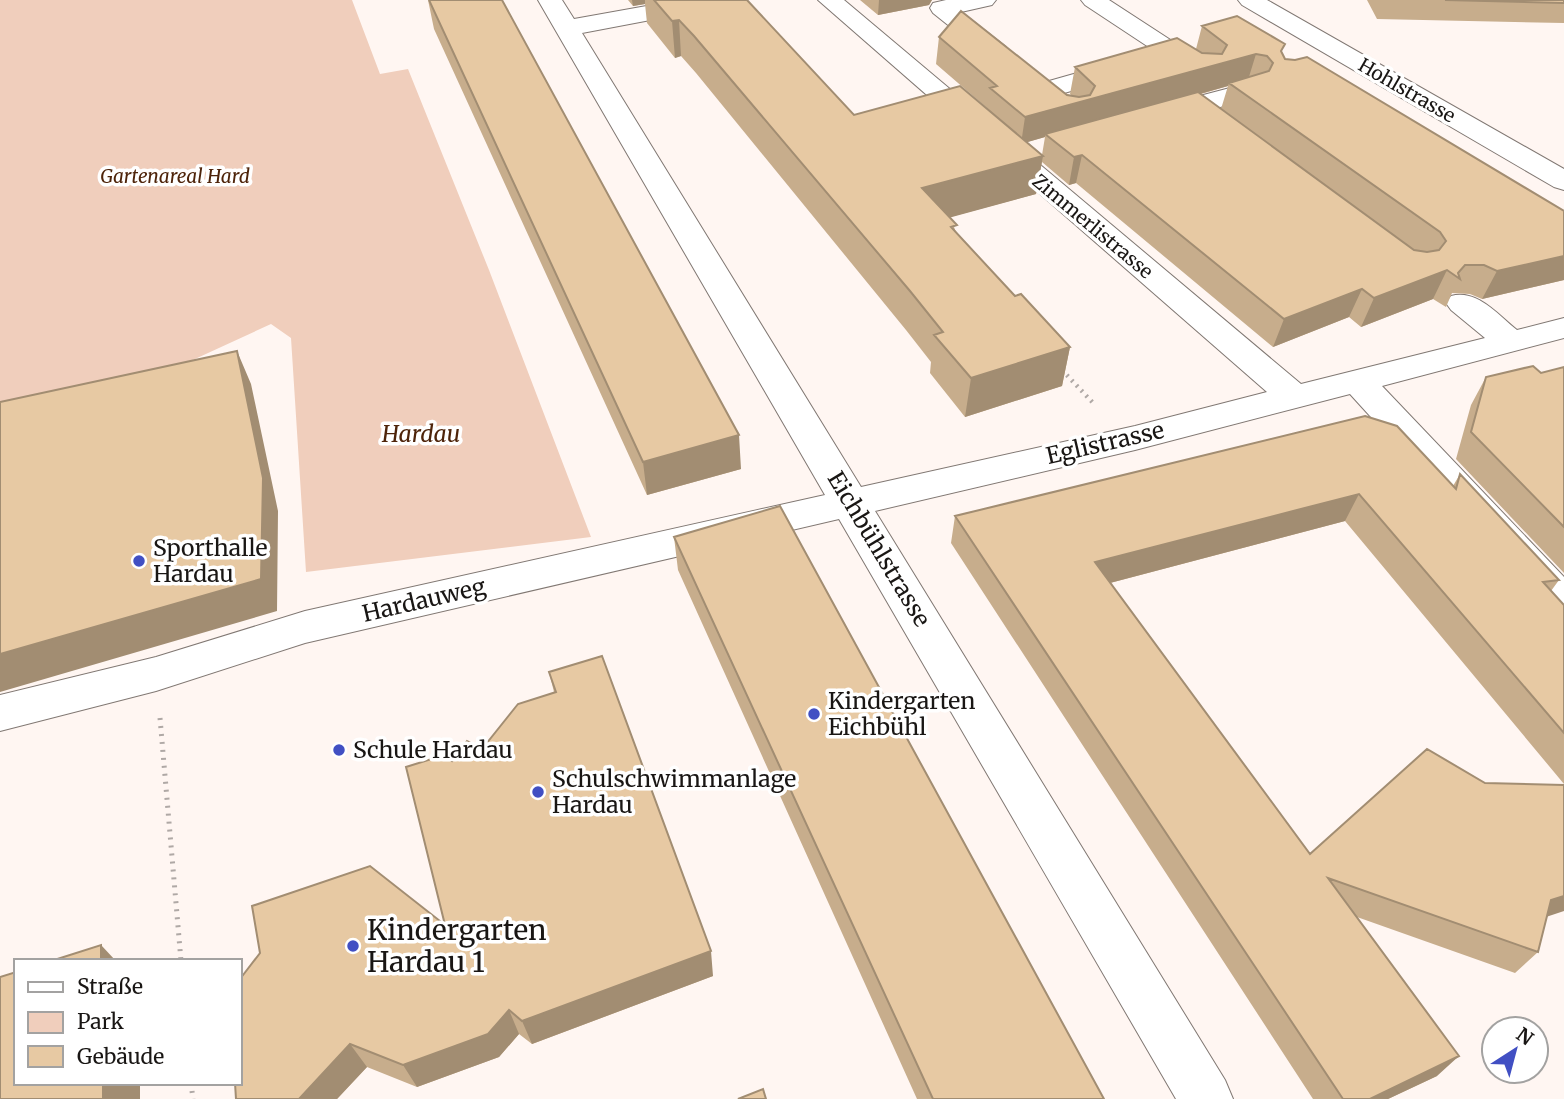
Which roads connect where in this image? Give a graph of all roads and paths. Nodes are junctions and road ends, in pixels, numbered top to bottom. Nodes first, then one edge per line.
1 (550, 0) edge
2 (830, 0) edge
3 (984, 0) edge
4 (1093, 0) edge
5 (1250, 0) edge
6 (706, 1) edge
7 (567, 28) junction
8 (1173, 53) junction
9 (1193, 105) junction
10 (1133, 123) edge
11 (1226, 130) edge
12 (1047, 148) edge
13 (1013, 158) junction
14 (1564, 181) edge
15 (1462, 303) edge
16 (1564, 328) edge
17 (1510, 341) junction
18 (1056, 364) edge
19 (1359, 382) junction
20 (1293, 396) junction
21 (1098, 408) dead end
22 (851, 501) junction
23 (1564, 603) edge
24 (156, 674) junction
25 (0, 713) edge
26 (181, 959) edge
27 (1206, 1099) edge

1 - 7 street, Eichbühlstrasse
2 - 13 street, Zimmerlistrasse
3 - 8 street
4 - 8 street
5 - 14 street, Hohlstrasse
6 - 7 street
7 - 22 street, Eichbühlstrasse
8 - 9 street
9 - 10 street
9 - 11 street
12 - 13 street
13 - 20 street, Zimmerlistrasse
15 - 17 street
16 - 17 street, Eglistrasse
17 - 19 street, Eglistrasse
18 - 21 path
19 - 20 street, Eglistrasse
19 - 23 street
20 - 22 street, Eglistrasse
22 - 24 street, Hardauweg
22 - 27 street, Eichbühlstrasse
24 - 25 street, Hardauweg
24 - 26 path

